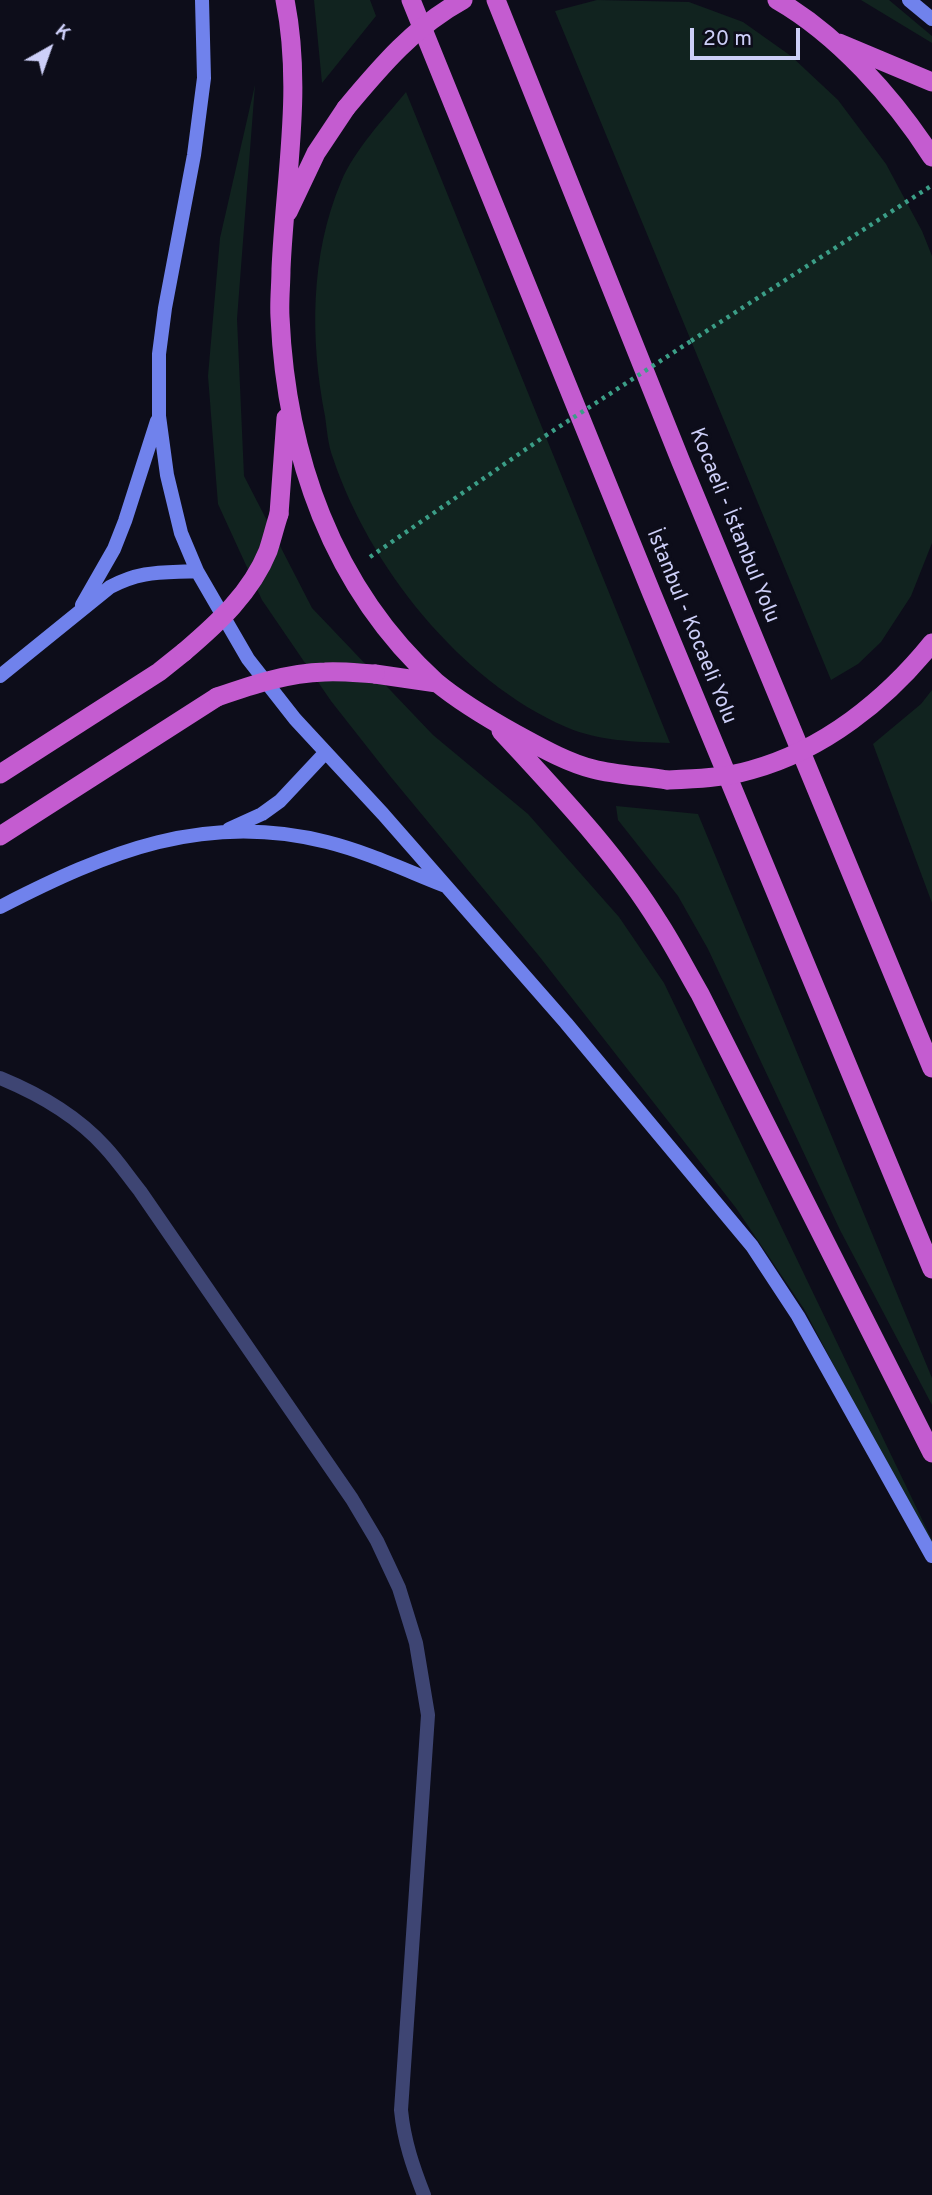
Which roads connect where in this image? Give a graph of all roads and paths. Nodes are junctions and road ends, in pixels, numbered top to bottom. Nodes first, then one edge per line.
1 (202, 0) edge
2 (285, 0) edge
3 (411, 0) edge
4 (463, 0) edge
5 (496, 0) edge
6 (777, 0) edge
7 (909, 0) edge
8 (932, 19) edge
9 (829, 38) junction
10 (932, 82) edge
11 (932, 157) edge
12 (932, 186) edge
13 (283, 223) junction
14 (288, 396) junction
15 (159, 416) junction
16 (197, 571) junction
17 (347, 573) junction
18 (79, 611) junction
19 (932, 643) edge
20 (0, 676) edge
21 (437, 682) junction
22 (491, 720) junction
23 (325, 753) junction
24 (0, 774) edge
25 (228, 830) junction
26 (0, 836) edge
27 (447, 887) junction
28 (0, 907) edge
29 (932, 1068) edge
30 (0, 1078) edge
31 (932, 1269) edge
32 (932, 1453) edge
33 (932, 1556) edge
34 (424, 2195) edge

1 - 15 main road
2 - 13 highway
3 - 31 highway, İstanbul - Kocaeli Yolu
4 - 13 highway, bridge
5 - 29 highway, Kocaeli - İstanbul Yolu
6 - 9 highway
7 - 8 main road
9 - 10 highway
9 - 11 highway
12 - 17 path, bridge
13 - 14 highway
14 - 17 highway
14 - 24 highway, bridge
15 - 16 main road
15 - 18 main road
16 - 18 main road
16 - 23 main road
17 - 21 highway
18 - 20 main road
19 - 22 highway, bridge
21 - 22 highway
21 - 26 highway, bridge
22 - 32 highway
23 - 25 main road
23 - 27 main road
25 - 27 main road
25 - 28 main road
27 - 33 main road
30 - 34 street

